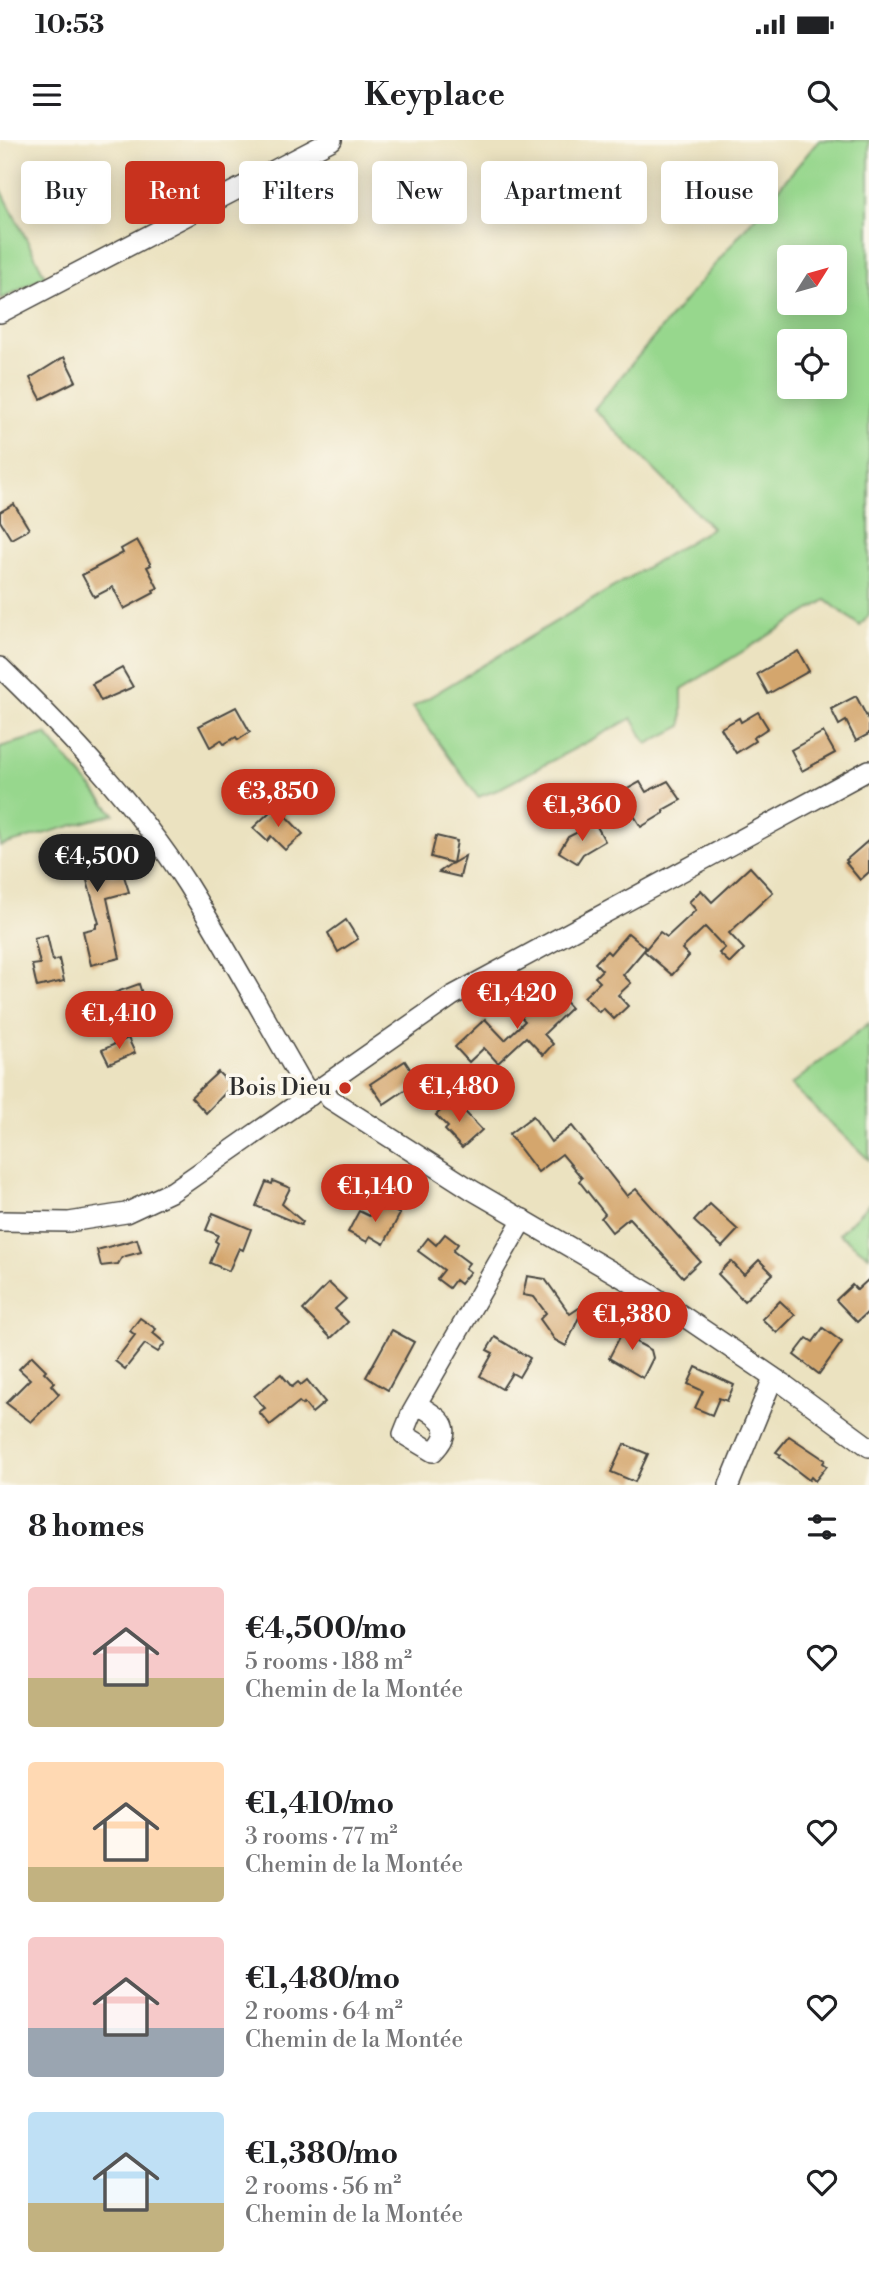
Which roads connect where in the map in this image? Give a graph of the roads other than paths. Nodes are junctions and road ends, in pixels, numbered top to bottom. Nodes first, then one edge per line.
1 (332, 140) edge
2 (0, 313) edge
3 (0, 667) edge
4 (869, 770) edge
5 (316, 1091) junction
6 (523, 1219) junction
7 (0, 1221) edge
8 (774, 1378) junction
9 (417, 1404) dead end
10 (869, 1447) edge
11 (729, 1485) edge

1 - 2 street
3 - 5 street
4 - 5 street
5 - 6 street
5 - 7 street
6 - 8 street
6 - 9 street
8 - 10 street
8 - 11 street

